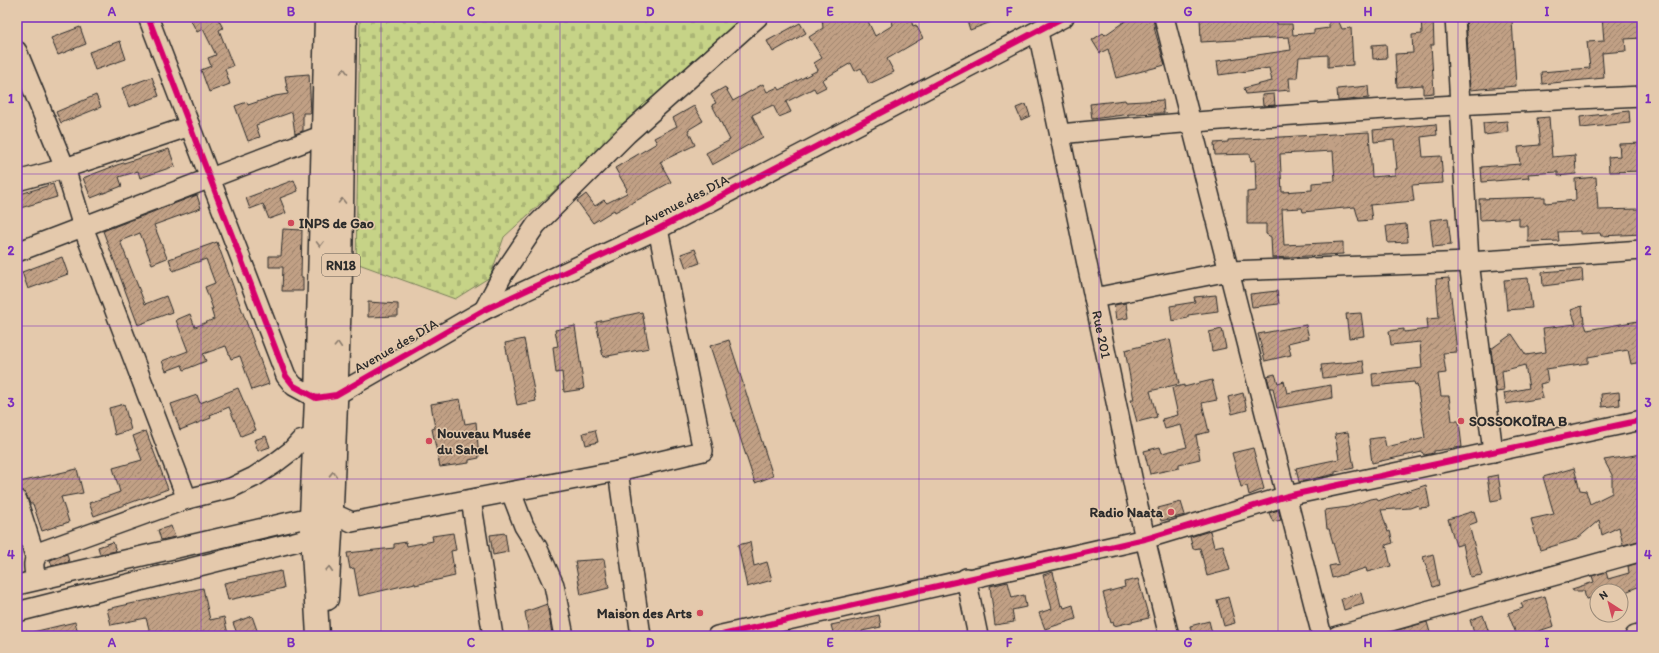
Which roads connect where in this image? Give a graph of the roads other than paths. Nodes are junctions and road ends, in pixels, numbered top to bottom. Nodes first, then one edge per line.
1 (148, 17) edge
2 (326, 17) edge
3 (345, 17) edge
4 (758, 17) edge
5 (1064, 17) edge
6 (1164, 17) edge
7 (1455, 17) edge
8 (1038, 32) junction
9 (17, 51) edge
10 (1642, 96) edge
11 (1459, 105) junction
12 (1191, 121) junction
13 (190, 126) junction
14 (1060, 134) junction
15 (323, 135) junction
16 (66, 168) junction
17 (210, 178) junction
18 (17, 181) edge
19 (83, 227) junction
20 (658, 229) junction
21 (1642, 250) edge
22 (17, 252) edge
23 (1469, 262) junction
24 (1229, 271) junction
25 (1094, 298) junction
26 (484, 310) junction
27 (326, 397) junction
28 (1642, 420) edge
29 (314, 437) junction
30 (1492, 452) junction
31 (618, 471) junction
32 (511, 492) junction
33 (1287, 496) junction
34 (187, 499) junction
35 (17, 500) edge
36 (471, 500) junction
37 (321, 525) junction
38 (1145, 539) junction
39 (1642, 551) edge
40 (35, 556) junction
41 (966, 578) junction
42 (36, 580) junction
43 (17, 585) edge
44 (17, 612) edge
45 (772, 630) edge
46 (1642, 634) edge
47 (318, 636) edge
48 (324, 636) edge
49 (493, 636) edge
50 (564, 636) edge
51 (641, 636) edge
52 (717, 636) edge
53 (978, 636) edge
54 (1169, 636) edge
55 (1322, 636) edge
56 (1338, 636) edge
57 (1635, 636) edge

1 - 13 street
2 - 15 main road, RN18
27 -> 3 main road, RN18
4 - 26 street
5 - 8 street, Avenue des DIA
6 - 12 street
7 - 11 street
8 - 14 street, Rue 201
8 - 20 street, Avenue des DIA
9 - 16 street
10 - 11 street
11 - 12 street
11 - 23 street
12 - 14 street
12 - 24 street
13 - 16 street
13 - 17 street
14 - 25 street, Rue 201
15 - 17 street
15 -> 27 main road, RN18
16 - 18 street
16 - 19 street
17 - 19 street
17 - 27 street
19 - 22 street
19 - 34 street
20 - 26 street, Avenue des DIA
20 - 31 street
21 - 23 street
23 - 24 street
23 - 30 street
24 - 25 street
24 - 33 street
25 - 38 street, Rue 201
26 - 27 street, Avenue des DIA
27 - 29 main road, RN18
37 -> 27 main road, RN18
28 - 30 street
29 - 34 street
29 - 37 main road, RN18
30 - 33 street
31 - 32 street
31 - 51 street
32 - 36 street
32 - 50 street
33 - 38 street
33 - 55 street
34 - 40 street
35 - 40 street
36 - 37 street
36 - 49 street
37 - 42 street
37 - 44 street
37 - 47 main road, RN18
48 -> 37 main road, RN18
38 - 41 street
38 - 54 street, Rue 201
39 - 56 street
40 - 42 street
41 - 45 street
41 - 53 street
42 - 43 street
45 - 52 street
46 - 57 street

